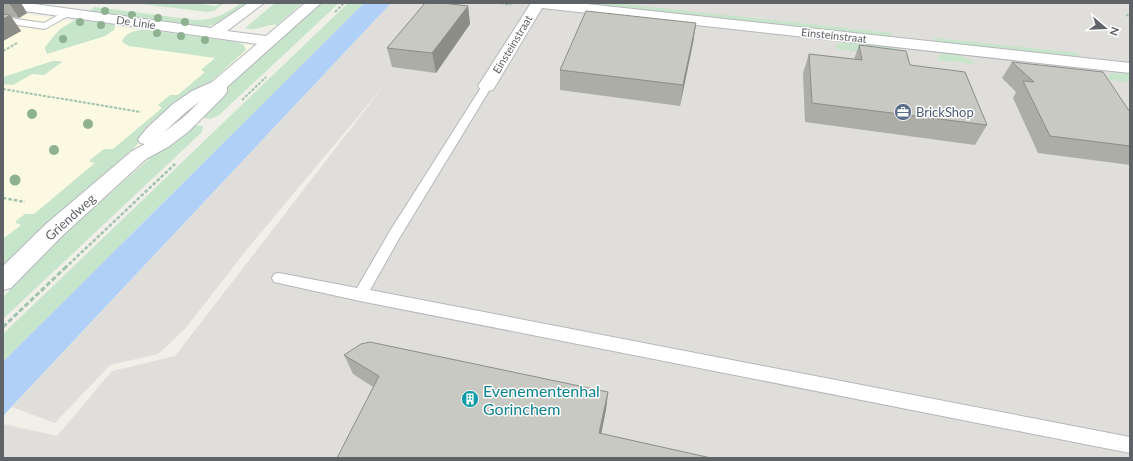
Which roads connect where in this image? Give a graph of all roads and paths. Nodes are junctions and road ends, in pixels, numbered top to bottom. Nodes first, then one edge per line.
1 (257, 3) edge
2 (501, 3) edge
3 (538, 3) edge
4 (3, 4) edge
5 (309, 5) edge
6 (513, 5) dead end
7 (67, 13) junction
8 (1126, 15) dead end
9 (1130, 16) edge
10 (3, 20) edge
11 (214, 33) junction
12 (269, 41) junction
13 (1130, 68) edge
14 (487, 86) joint
15 (3, 89) edge
16 (138, 112) dead end
17 (3, 198) edge
18 (25, 202) dead end
19 (279, 278) dead end
20 (3, 281) edge
21 (360, 295) junction
22 (1130, 445) edge

1 - 11 street
2 - 6 path
3 - 13 street, Einsteinstraat
3 - 14 street, Einsteinstraat
4 - 7 street, De Linie
5 - 12 street, Griendweg
7 - 10 lane
7 - 11 street, De Linie
8 - 9 path
11 - 12 street, De Linie
12 - 20 street, Griendweg
14 - 21 lane
15 - 16 path
17 - 18 path
19 - 21 lane
21 - 22 lane

